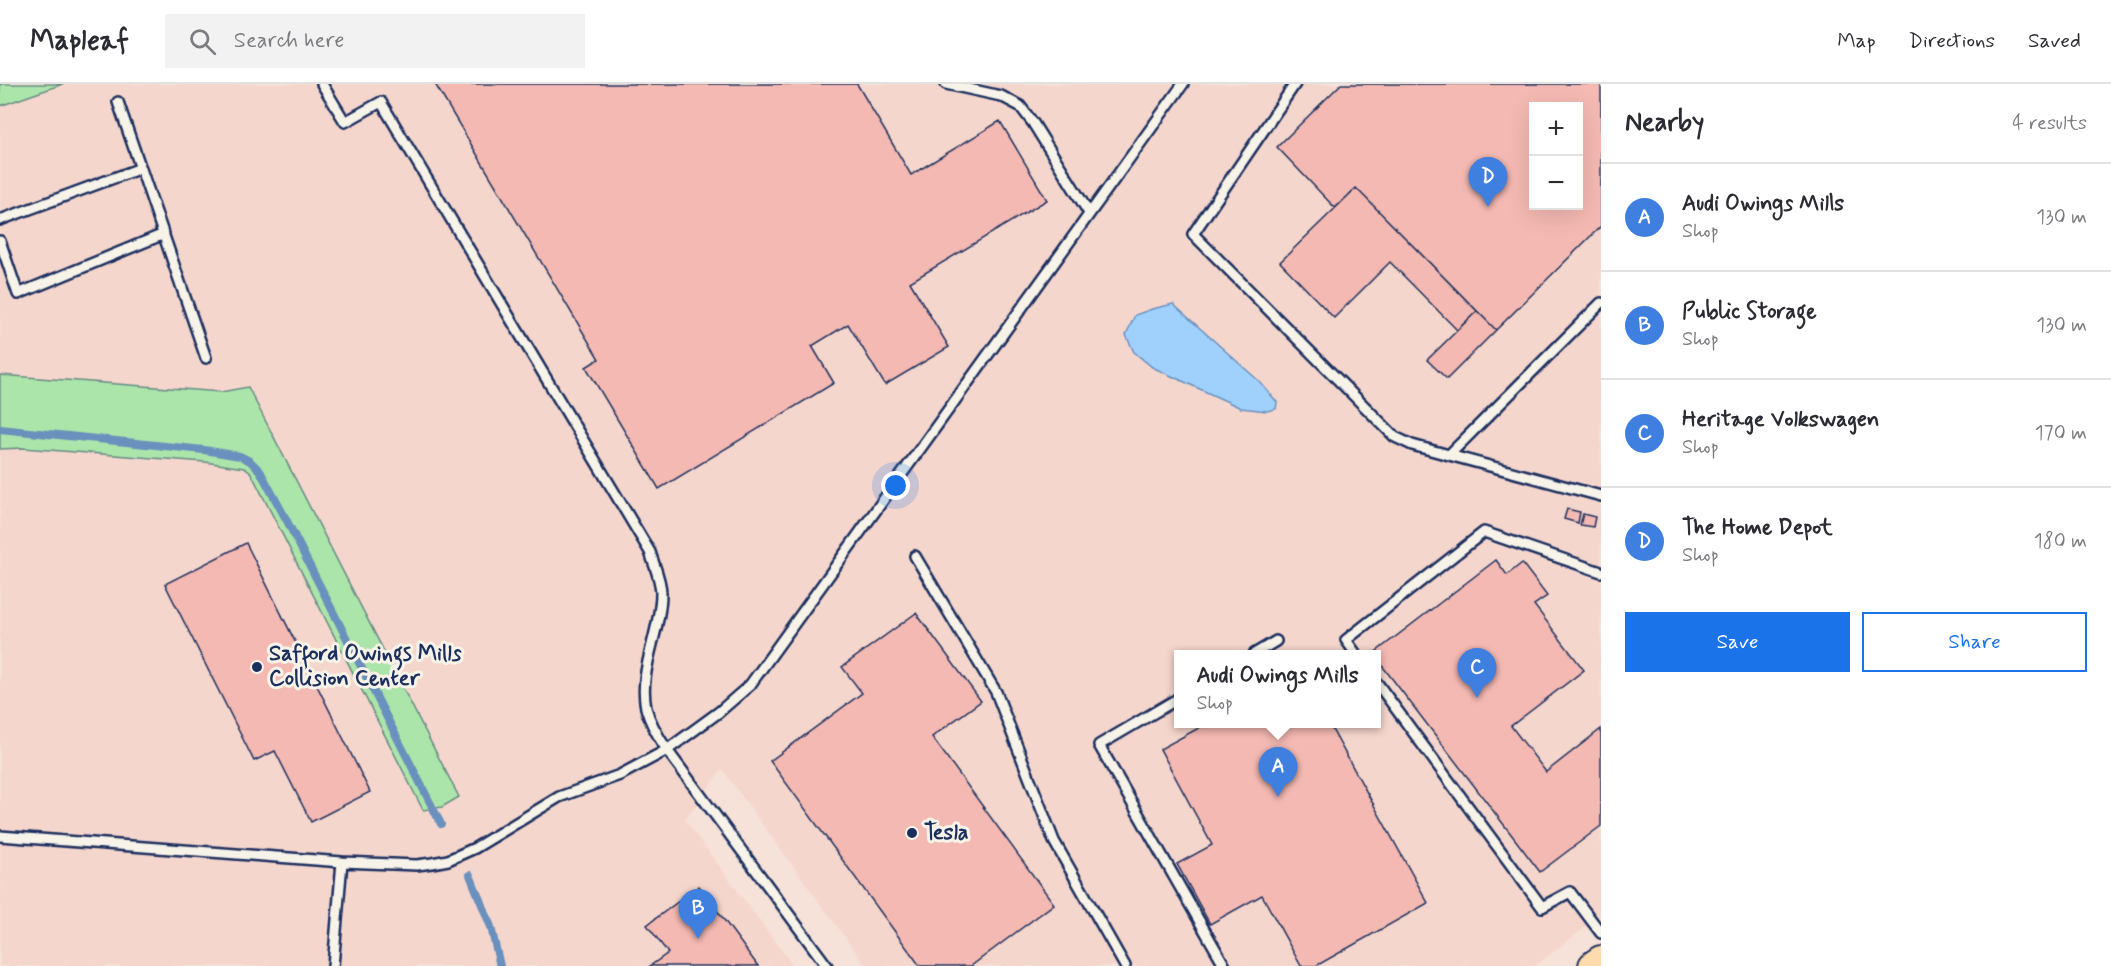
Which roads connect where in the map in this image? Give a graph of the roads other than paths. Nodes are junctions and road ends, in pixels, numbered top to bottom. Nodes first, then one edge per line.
1 (322, 84) edge
2 (946, 84) edge
3 (1183, 84) edge
4 (1295, 84) edge
5 (118, 102) dead end
6 (141, 168) junction
7 (1089, 213) junction
8 (0, 219) edge
9 (164, 234) junction
10 (0, 241) edge
11 (1601, 303) edge
12 (206, 357) dead end
13 (1449, 455) junction
14 (1601, 496) edge
15 (915, 556) dead end
16 (1601, 572) edge
17 (1276, 641) dead end
18 (1261, 650) edge
19 (1353, 650) edge
20 (1381, 688) edge
21 (1174, 701) edge
22 (667, 750) junction
23 (0, 836) edge
24 (342, 862) junction
25 (1601, 933) edge
26 (1601, 961) edge
27 (333, 966) edge
28 (827, 966) edge
29 (1125, 966) edge
30 (1225, 966) edge
31 (1594, 966) edge

1 - 22 lane
2 - 7 lane
3 - 7 lane
4 - 13 lane
5 - 6 lane
6 - 8 lane
6 - 9 lane
7 - 22 lane
9 - 10 lane
9 - 12 lane
11 - 13 lane
13 - 14 lane
15 - 29 lane
16 - 19 lane
17 - 18 lane
20 - 25 lane
21 - 30 lane
22 - 24 lane
22 - 28 lane
23 - 24 lane
24 - 27 lane
26 - 31 main road

